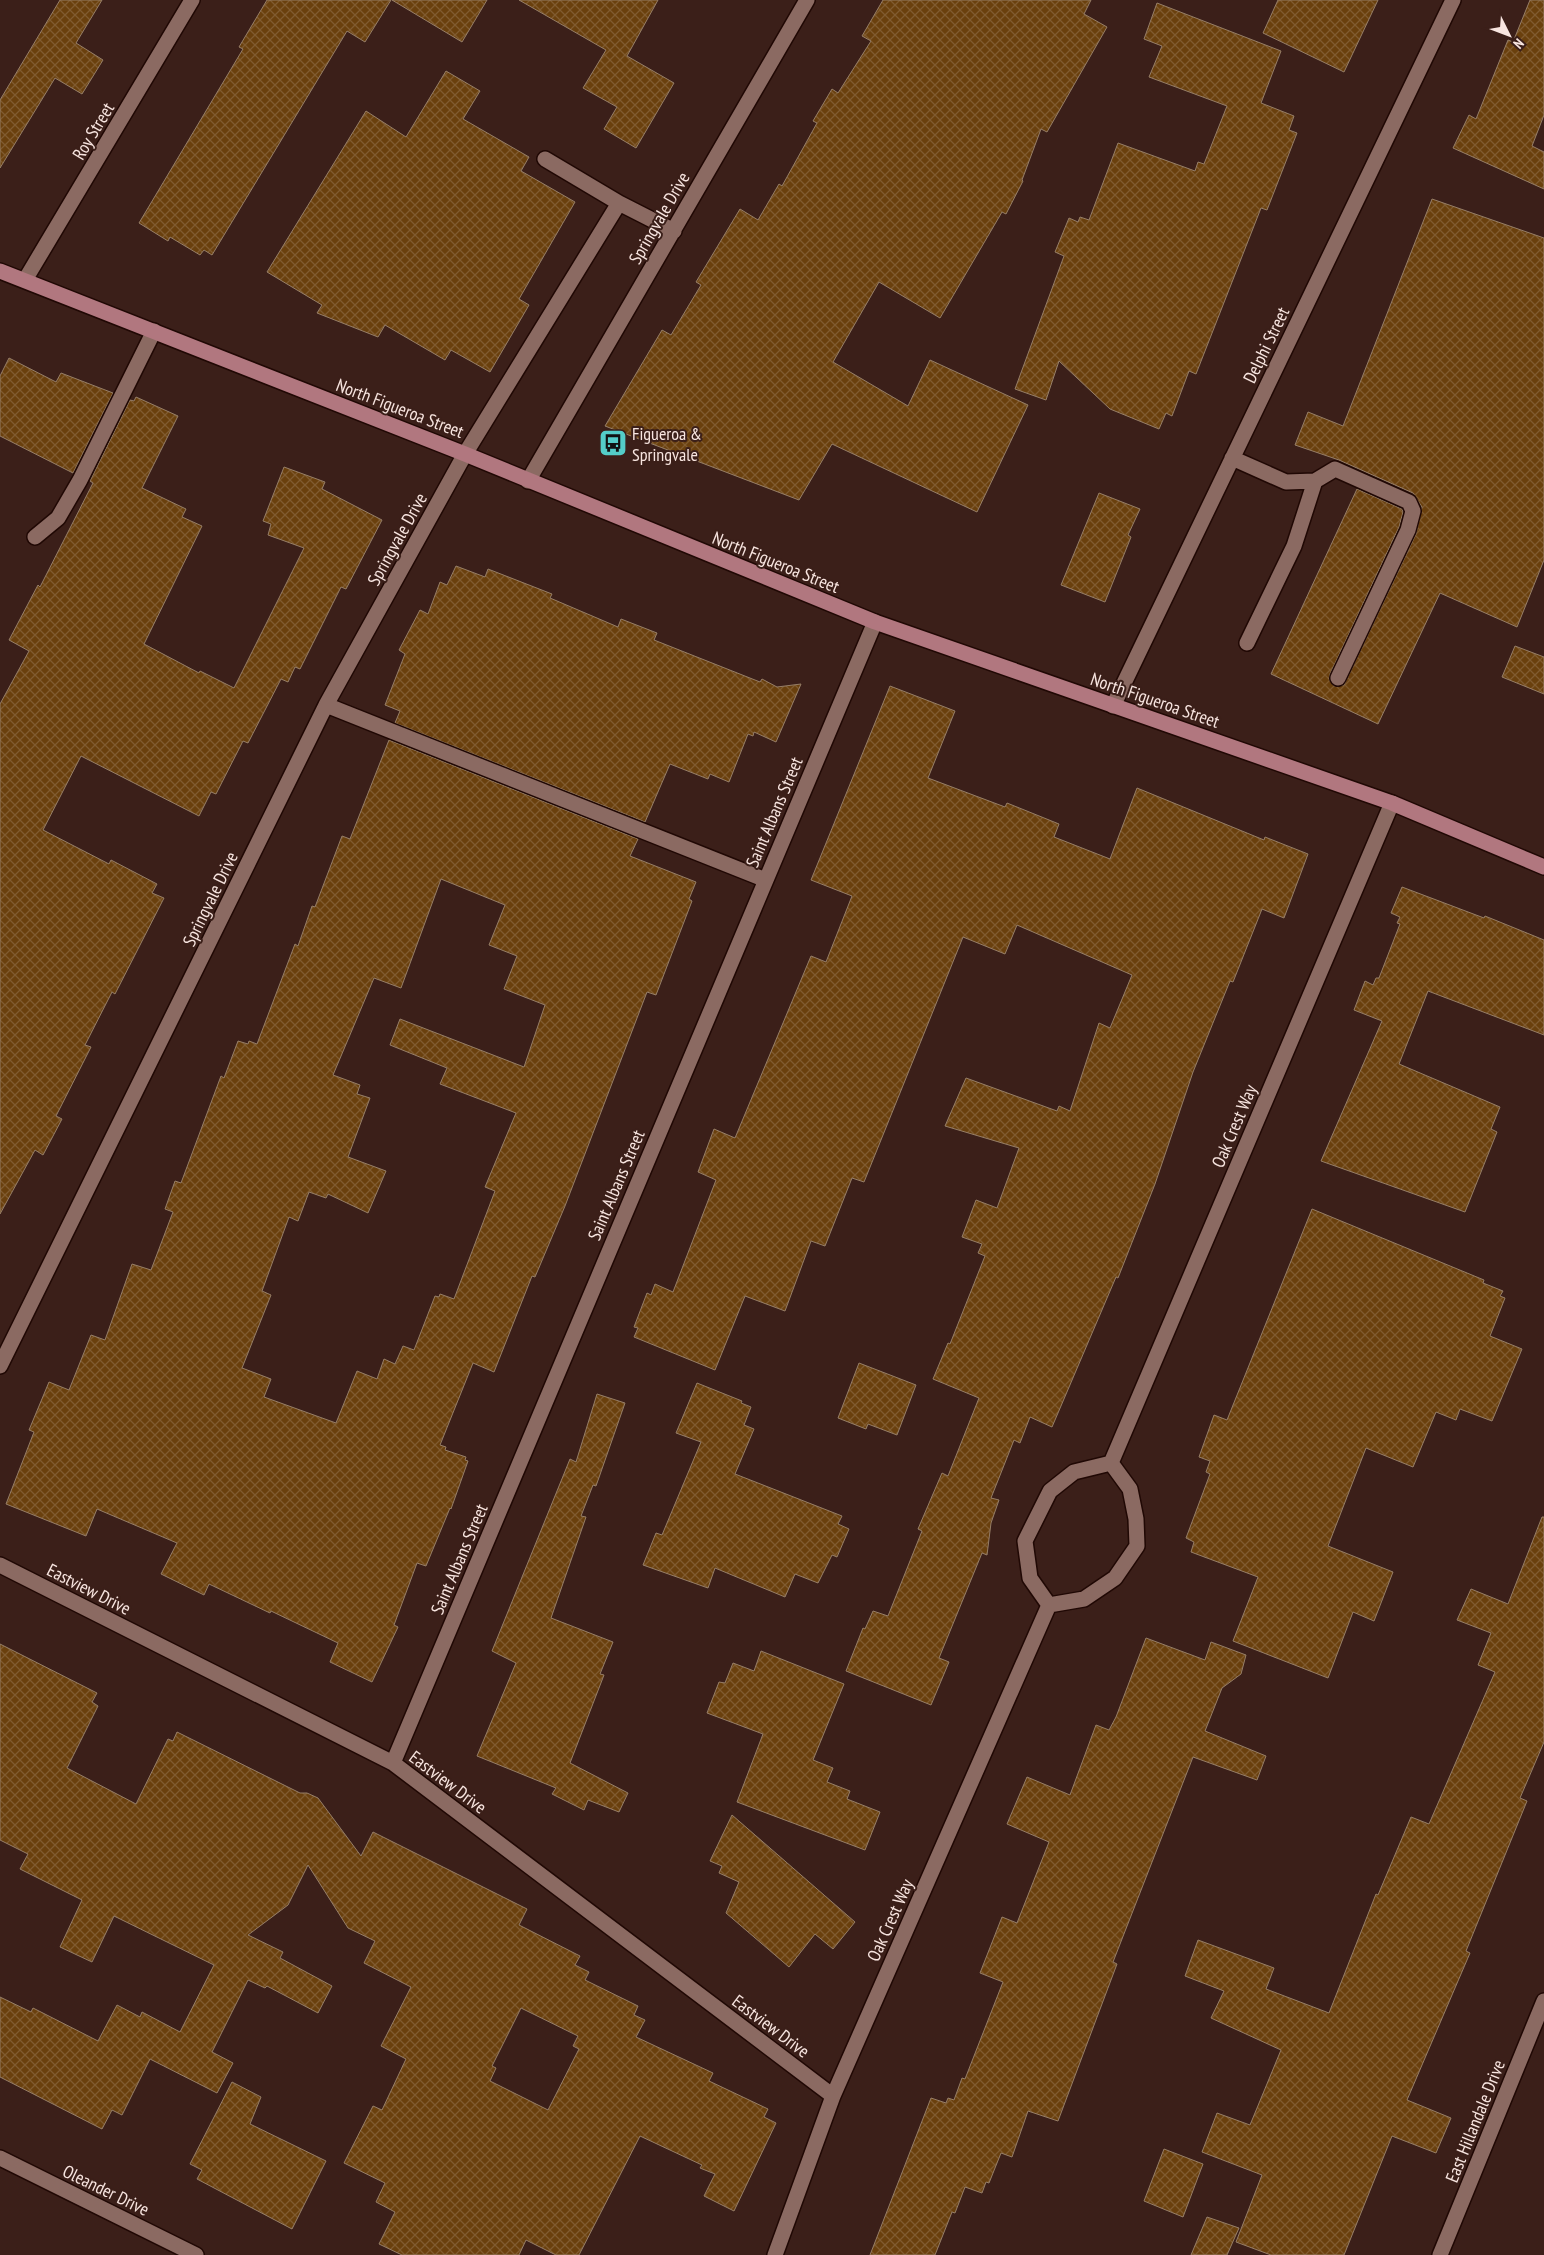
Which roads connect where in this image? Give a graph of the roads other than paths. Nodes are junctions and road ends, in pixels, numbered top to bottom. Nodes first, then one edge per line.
1 (192, 0) edge
2 (807, 0) edge
3 (1453, 0) edge
4 (545, 159) dead end
5 (619, 203) junction
6 (674, 231) junction
7 (0, 271) edge
8 (25, 280) junction
9 (154, 331) junction
10 (465, 454) junction
11 (1232, 458) junction
12 (528, 480) junction
13 (1315, 481) junction
14 (35, 537) dead end
15 (874, 622) junction
16 (1247, 643) dead end
17 (1338, 678) dead end
18 (326, 705) junction
19 (1114, 706) junction
20 (1392, 803) junction
21 (1544, 867) edge
22 (766, 880) junction
23 (0, 1366) edge
24 (1111, 1463) junction
25 (0, 1565) edge
26 (1049, 1605) junction
27 (393, 1763) junction
28 (1544, 2001) edge
29 (833, 2096) junction
30 (0, 2158) edge
31 (196, 2255) edge
32 (775, 2255) edge
33 (1440, 2255) edge

1 - 8 street, Roy Street
2 - 6 street, Springvale Drive
3 - 11 street, Delphi Street
4 - 5 street
5 - 6 street
5 - 10 street, Springvale Drive
6 - 12 street, Springvale Drive
7 - 8 main road, North Figueroa Street
8 - 9 main road, North Figueroa Street
9 - 10 main road, North Figueroa Street
9 - 14 street
10 - 12 main road, North Figueroa Street
10 - 18 street, Springvale Drive
11 - 13 street
11 - 19 street, Delphi Street
12 - 15 main road, North Figueroa Street
13 - 16 street
13 - 17 street
15 - 19 main road, North Figueroa Street
15 - 22 street, Saint Albans Street
18 - 22 street
18 - 23 street, Springvale Drive
19 - 20 main road, North Figueroa Street
20 - 21 main road, North Figueroa Street
20 - 24 street, Oak Crest Way
22 - 27 street, Saint Albans Street
24 - 26 street
24 - 26 street
25 - 27 street, Eastview Drive
26 - 29 street, Oak Crest Way
27 - 29 street, Eastview Drive
28 - 33 street, East Hillandale Drive
29 - 32 street, Oak Crest Way
30 - 31 street, Oleander Drive

